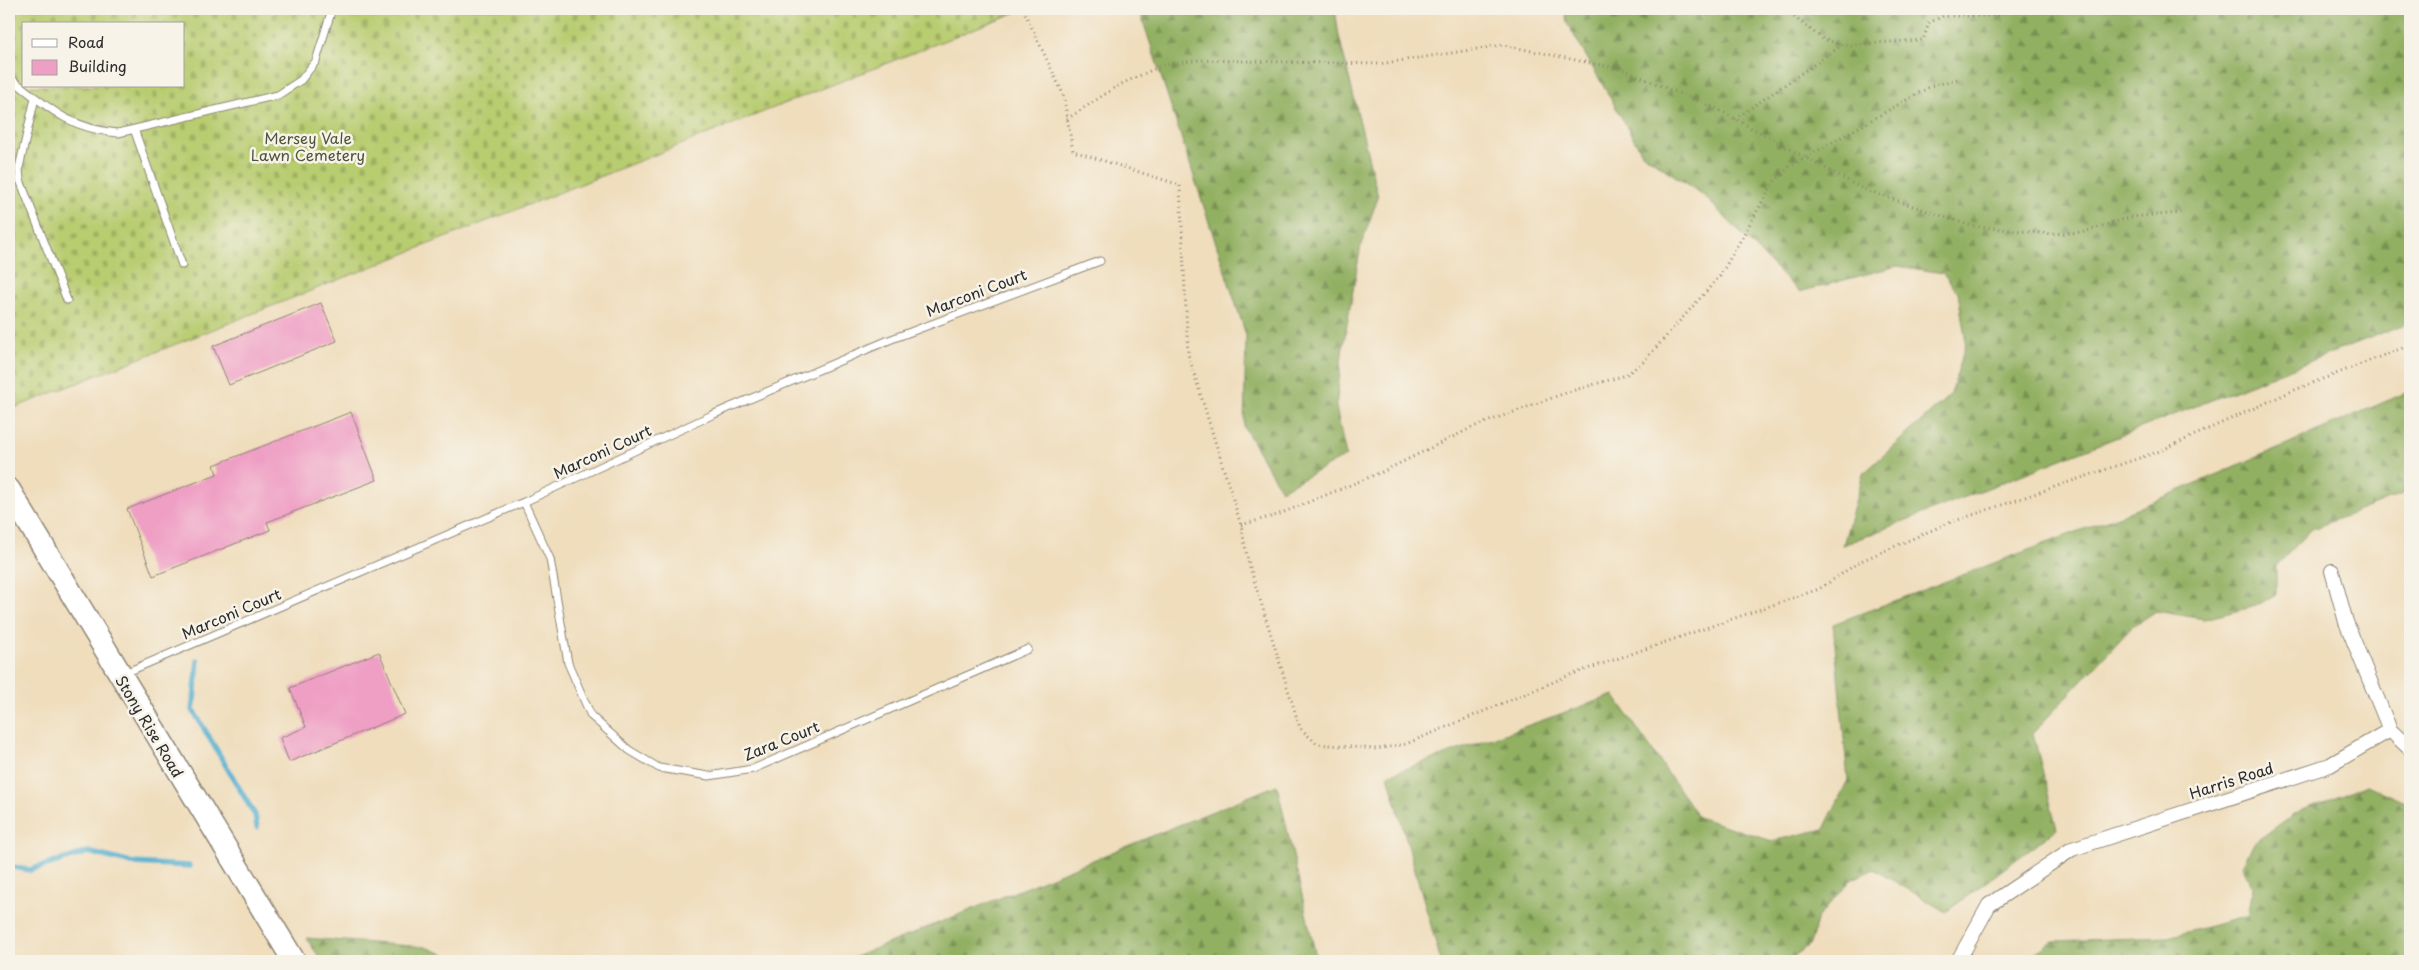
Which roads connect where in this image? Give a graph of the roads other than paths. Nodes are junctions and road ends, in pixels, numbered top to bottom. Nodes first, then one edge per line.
1 (332, 9) edge
2 (9, 77) edge
3 (22, 88) edge
4 (23, 88) edge
5 (35, 98) junction
6 (134, 130) junction
7 (1100, 261) dead end
8 (182, 265) dead end
9 (67, 300) dead end
10 (9, 490) edge
11 (524, 502) junction
12 (2332, 571) dead end
13 (1028, 649) dead end
14 (119, 676) junction
15 (2390, 730) junction
16 (2410, 748) edge
17 (294, 961) edge
18 (1958, 961) edge

1 - 6 lane
2 - 3 lane
4 - 5 lane
5 - 6 lane
5 - 9 lane
6 - 8 lane
7 - 11 lane, Marconi Court
10 - 14 main road, Stony Rise Road
11 - 13 lane, Zara Court
11 - 14 lane, Marconi Court
12 - 15 street
14 - 17 main road, Stony Rise Road
15 - 16 street
15 - 18 street, Harris Road

